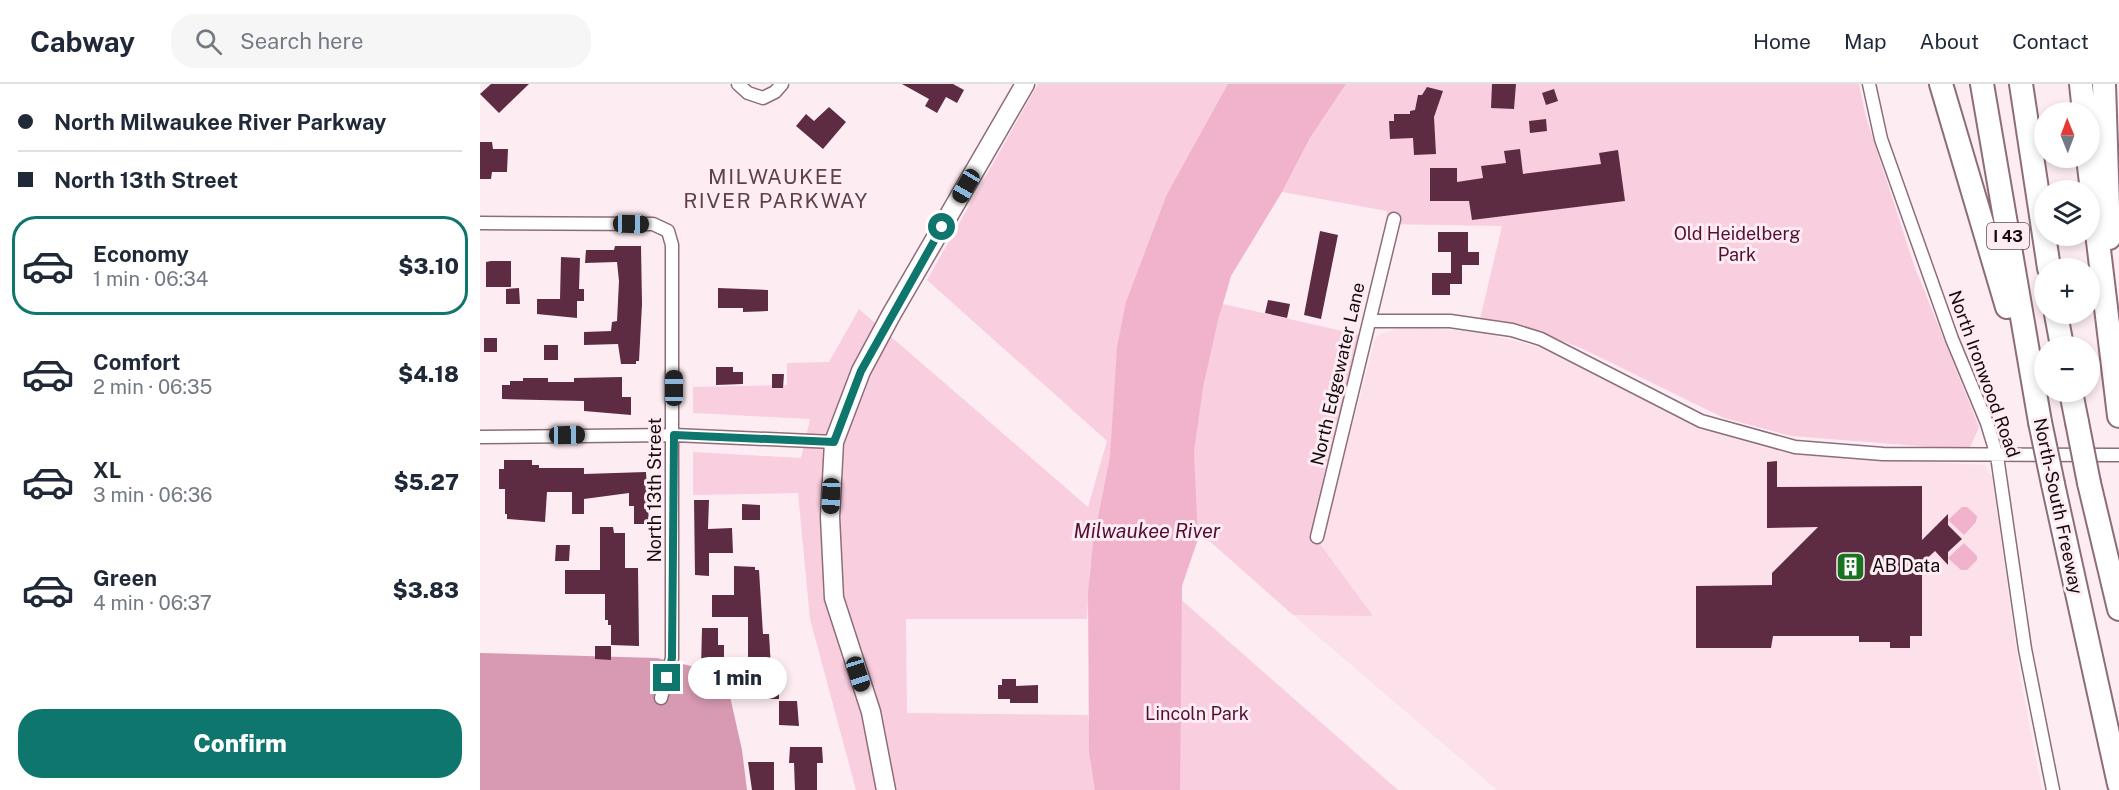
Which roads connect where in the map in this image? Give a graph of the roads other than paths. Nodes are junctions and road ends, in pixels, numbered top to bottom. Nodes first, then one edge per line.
1 (738, 84) edge
2 (782, 84) edge
3 (1025, 84) edge
4 (1869, 84) edge
5 (1943, 84) edge
6 (1982, 84) edge
7 (2021, 84) edge
8 (2081, 84) edge
9 (2104, 84) edge
10 (2083, 102) edge
11 (2089, 168) edge
12 (1394, 219) dead end
13 (480, 223) edge
14 (2047, 258) edge
15 (1371, 321) junction
16 (2110, 333) junction
17 (2033, 387) junction
18 (2073, 402) edge
19 (2119, 416) edge
20 (674, 435) junction
21 (480, 437) edge
22 (834, 442) junction
23 (2119, 455) edge
24 (1997, 456) junction
25 (1317, 537) dead end
26 (2119, 609) edge
27 (661, 698) dead end
28 (2119, 784) edge
29 (886, 790) edge
30 (2053, 790) edge

1 - 2 street
3 - 22 street
4 - 24 street, North Ironwood Road
5 - 17 highway
6 - 17 highway, North-South Freeway / I 43
7 - 14 highway, I 43
8 - 10 highway
9 - 16 highway
11 - 16 highway
12 - 15 street, North Edgewater Lane
13 - 20 street, North 13th Street
15 - 24 street
15 - 25 street, North Edgewater Lane
16 - 19 highway
17 - 28 highway, North-South Freeway / I 43, bridge
18 - 26 highway, North-South Freeway, bridge
20 - 21 street
20 - 22 street
20 - 27 street, North 13th Street
22 - 29 street
23 - 24 street
24 - 30 street, North Ironwood Road

